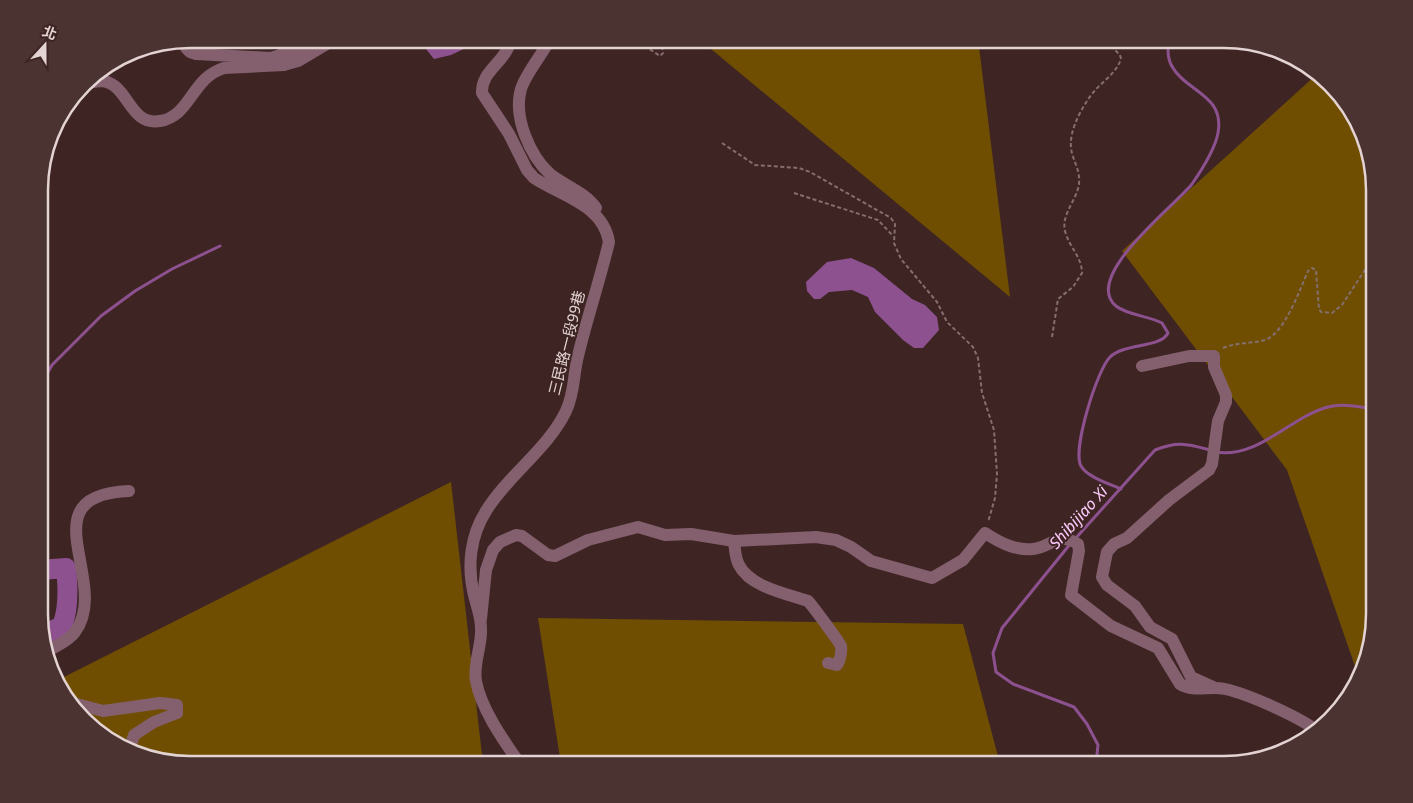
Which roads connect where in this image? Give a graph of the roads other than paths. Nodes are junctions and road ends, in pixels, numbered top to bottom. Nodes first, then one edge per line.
1 (186, 48) edge
2 (303, 48) edge
3 (319, 48) edge
4 (509, 48) edge
5 (545, 48) edge
6 (97, 82) edge
7 (600, 218) junction
8 (1142, 366) dead end
9 (129, 491) dead end
10 (734, 541) junction
11 (481, 619) junction
12 (52, 649) edge
13 (828, 663) dead end
14 (1216, 688) junction
15 (82, 705) edge
16 (1310, 726) edge
17 (131, 743) edge
18 (514, 756) edge

1 - 2 street
3 - 6 street
4 - 7 street
5 - 7 street, 三民路一段99巷
7 - 11 street, 三民路一段99巷
8 - 14 street
9 - 12 street
10 - 11 street
10 - 13 street
10 - 14 street
11 - 18 street, 三民路一段99巷
14 - 16 street
15 - 17 street

